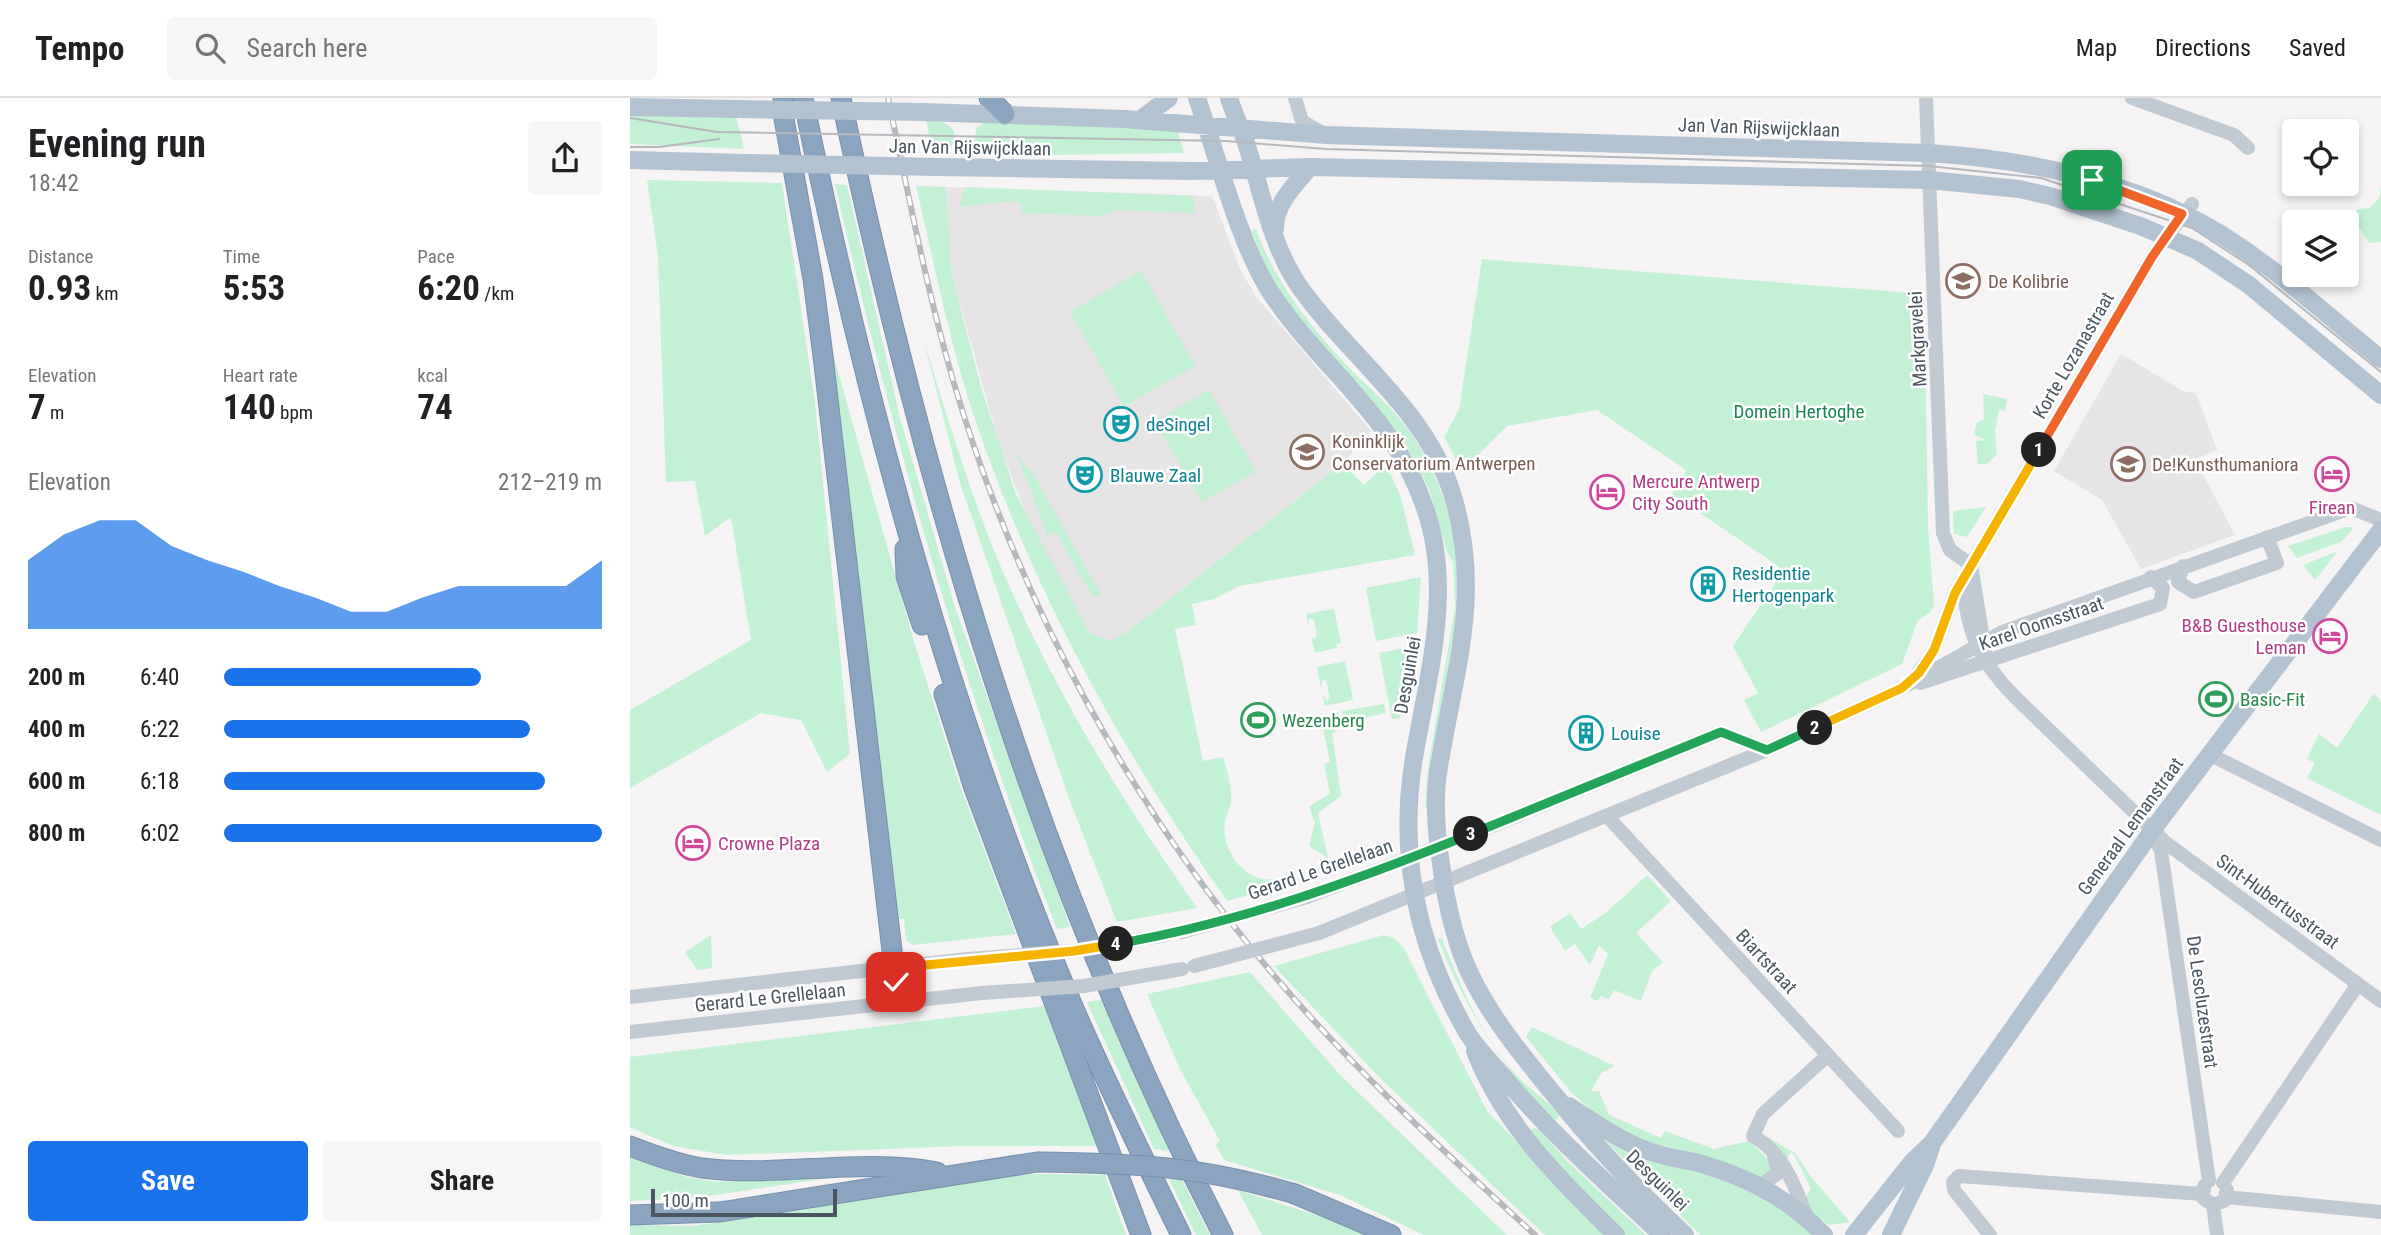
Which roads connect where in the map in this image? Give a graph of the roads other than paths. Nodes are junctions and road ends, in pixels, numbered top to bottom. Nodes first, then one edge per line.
1 (783, 98) edge
2 (803, 98) edge
3 (841, 98) edge
4 (989, 98) edge
5 (1169, 98) edge
6 (1198, 98) edge
7 (1229, 98) edge
8 (1295, 98) edge
9 (1926, 98) edge
10 (2132, 98) edge
11 (630, 107) edge
12 (1005, 114) junction
13 (1140, 120) junction
14 (1207, 125) junction
15 (1239, 128) junction
16 (1326, 135) junction
17 (2248, 148) dead end
18 (1928, 153) junction
19 (630, 160) edge
20 (1310, 167) junction
21 (1254, 169) junction
22 (1222, 170) junction
23 (1929, 180) junction
24 (2187, 209) junction
25 (1275, 236) junction
26 (2166, 236) junction
27 (2381, 359) edge
28 (2381, 395) edge
29 (2381, 520) edge
30 (904, 524) junction
31 (2376, 535) edge
32 (2267, 537) junction
33 (1971, 565) junction
34 (2183, 566) junction
35 (2151, 577) junction
36 (1963, 580) junction
37 (1980, 644) junction
38 (1986, 662) junction
39 (1902, 688) junction
40 (1767, 750) junction
41 (2209, 754) junction
42 (1607, 816) junction
43 (2152, 831) junction
44 (2381, 840) edge
45 (1438, 848) junction
46 (1408, 859) junction
47 (1444, 884) junction
48 (1413, 897) junction
49 (894, 968) junction
50 (2358, 984) junction
51 (630, 996) edge
52 (2381, 1001) edge
53 (898, 1003) junction
54 (630, 1032) edge
55 (1469, 1035) junction
56 (1828, 1055) junction
57 (1557, 1099) junction
58 (1898, 1132) dead end
59 (1932, 1143) junction
60 (630, 1146) edge
61 (1768, 1146) junction
62 (948, 1174) junction
63 (1760, 1186) junction
64 (2211, 1186) junction
65 (2220, 1201) junction
66 (2381, 1212) edge
67 (630, 1215) edge
68 (1808, 1219) junction
69 (1141, 1235) edge
70 (1181, 1235) edge
71 (1223, 1235) edge
72 (1391, 1235) edge
73 (1616, 1235) edge
74 (1662, 1235) edge
75 (1685, 1235) edge
76 (1824, 1235) edge
77 (1854, 1235) edge
78 (1891, 1235) edge
79 (1990, 1235) edge
80 (2217, 1235) edge

1 - 49 highway
2 - 30 highway
3 - 71 highway
4 - 12 highway
5 - 13 main road
6 - 14 main road, Desguinlei
7 - 15 main road, Desguinlei
8 - 16 street
9 - 18 street, Markgravelei
10 - 17 street
11 - 12 main road, Jan Van Rijswijcklaan, bridge
12 - 13 main road, Jan Van Rijswijcklaan
13 - 14 main road, Jan Van Rijswijcklaan
14 - 15 main road, Jan Van Rijswijcklaan
14 - 22 main road, Desguinlei
15 - 16 main road, Jan Van Rijswijcklaan
15 - 21 main road, Desguinlei
16 - 18 main road, Jan Van Rijswijcklaan
18 - 23 street, Markgravelei
18 - 24 main road, Jan Van Rijswijcklaan
19 - 22 main road, Jan Van Rijswijcklaan, bridge
20 - 21 main road, Jan Van Rijswijcklaan
20 - 23 main road, Jan Van Rijswijcklaan
20 - 25 main road
21 - 22 main road, Jan Van Rijswijcklaan
21 - 25 main road, Desguinlei
22 - 46 main road, Desguinlei
23 - 26 main road, Jan Van Rijswijcklaan
23 - 33 street, Markgravelei
24 - 26 street
24 - 27 main road, Jan Van Rijswijcklaan
25 - 45 main road, Desguinlei
26 - 28 main road, Jan Van Rijswijcklaan
26 - 33 street, Korte Lozanastraat
29 - 31 main road, Generaal Lemanstraat
29 - 32 street, Karel Oomsstraat
30 - 69 highway
30 - 70 highway
31 - 41 main road, Generaal Lemanstraat
32 - 34 street, Karel Oomsstraat
32 - 34 street
33 - 36 street
33 - 37 street
34 - 35 street, Karel Oomsstraat
35 - 37 street, Karel Oomsstraat
35 - 38 street, Karel Oomsstraat
36 - 37 street
36 - 39 street, Karel Oomsstraat
37 - 38 street
37 - 39 street, Karel Oomsstraat
38 - 39 street, Karel Oomsstraat
38 - 43 street, Sint-Hubertusstraat
39 - 40 street, Karel Oomsstraat
40 - 42 street, Karel Oomsstraat
40 - 45 street
41 - 43 main road, Generaal Lemanstraat
41 - 44 street
42 - 47 street, Karel Oomsstraat
42 - 56 street, Biartstraat
43 - 50 street, Sint-Hubertusstraat
43 - 59 main road, Generaal Lemanstraat
43 - 64 street, De Lescluzestraat
45 - 46 street, Gerard Le Grellelaan
45 - 47 main road, Desguinlei
46 - 48 main road, Desguinlei
46 - 49 street, Gerard Le Grellelaan, bridge
47 - 48 street, Gerard Le Grellelaan
47 - 57 main road, Desguinlei
48 - 53 street, Gerard Le Grellelaan, bridge
48 - 55 main road, Desguinlei
49 - 51 street, Gerard Le Grellelaan
49 - 53 street
50 - 52 street, Sint-Hubertusstraat
50 - 64 street
53 - 54 street, Gerard Le Grellelaan
55 - 73 main road
55 - 74 main road, Desguinlei
56 - 58 street, Biartstraat
56 - 61 street
57 - 63 main road
57 - 75 main road, Desguinlei
59 - 77 main road, Generaal Lemanstraat
59 - 78 main road, Generaal Lemanstraat
60 - 62 highway
61 - 63 street
61 - 68 street
62 - 67 highway
62 - 72 highway, bridge
63 - 68 main road
64 - 65 street, De Lescluzestraat
64 - 65 street
64 - 79 street
65 - 66 street
65 - 80 street
68 - 76 main road

